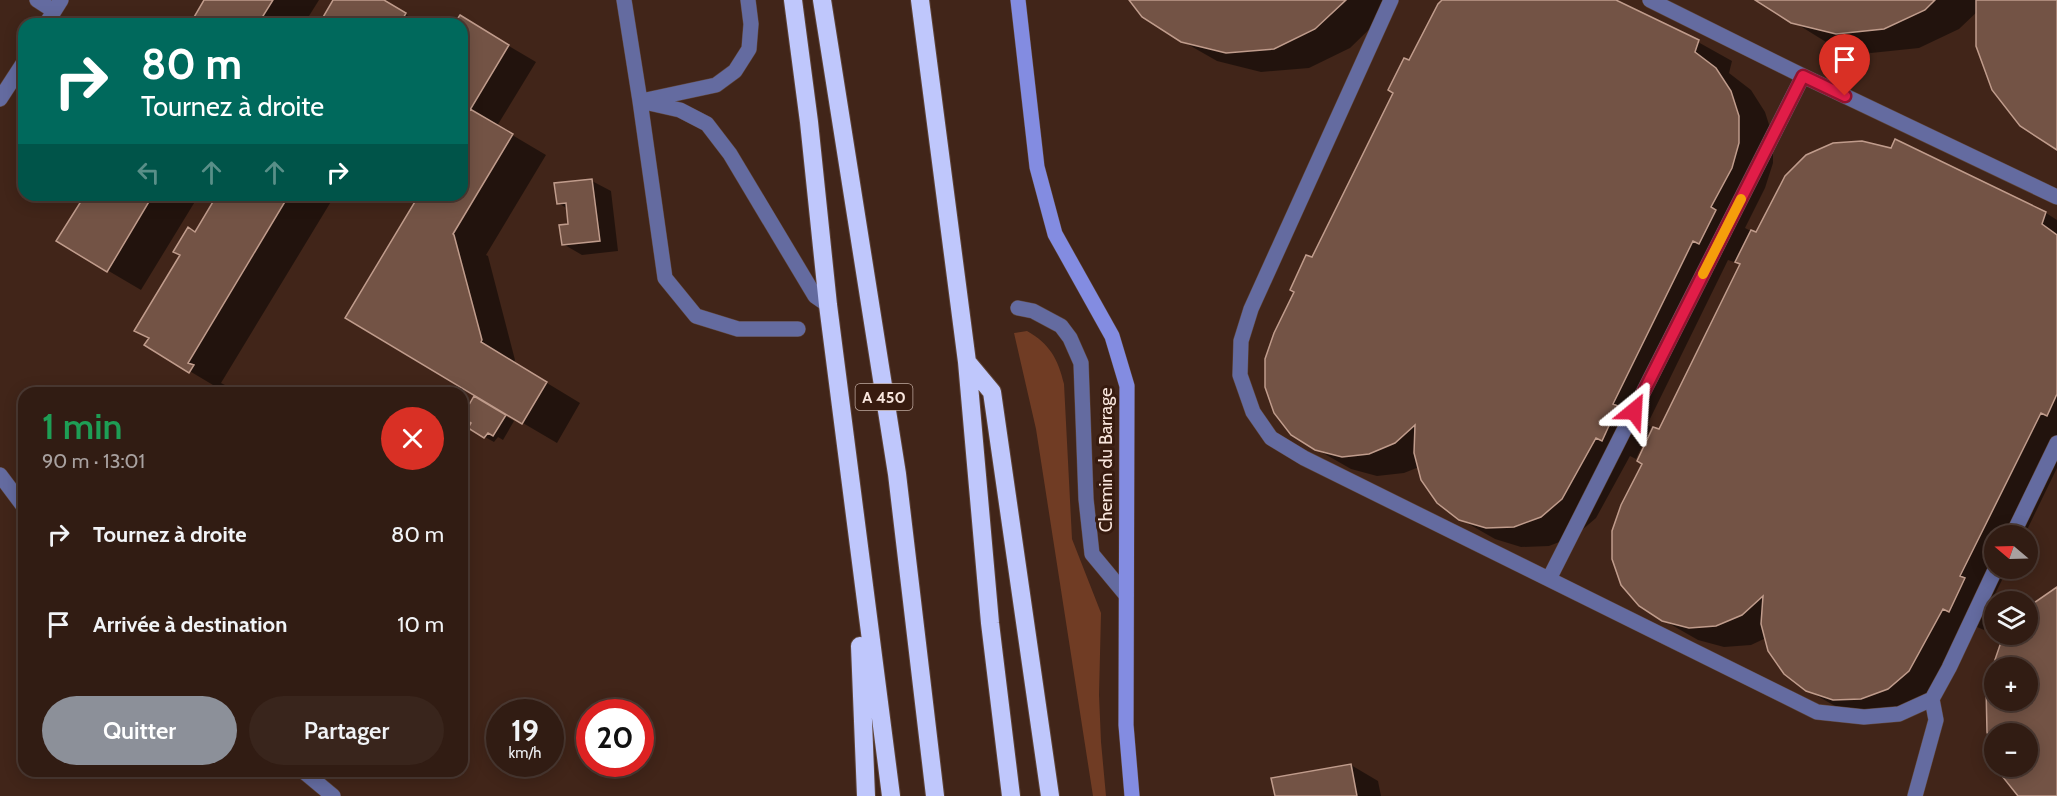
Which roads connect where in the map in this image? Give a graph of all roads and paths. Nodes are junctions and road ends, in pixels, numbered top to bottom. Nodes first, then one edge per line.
1 (37, 0) edge
2 (624, 0) edge
3 (748, 0) edge
4 (793, 0) edge
5 (822, 0) edge
6 (920, 0) edge
7 (1018, 0) edge
8 (1391, 0) edge
9 (1650, 0) edge
10 (54, 12) edge
11 (18, 71) edge
12 (1803, 76) junction
13 (0, 99) edge
14 (640, 101) junction
15 (2057, 197) edge
16 (828, 305) junction
17 (1018, 308) dead end
18 (798, 329) dead end
19 (967, 362) junction
20 (2057, 443) edge
21 (0, 475) edge
22 (18, 499) edge
23 (2017, 525) edge
24 (858, 545) junction
25 (1549, 579) junction
26 (1991, 579) edge
27 (1126, 595) junction
28 (1932, 699) junction
29 (310, 777) edge
30 (333, 796) edge
31 (866, 796) edge
32 (891, 796) edge
33 (935, 796) edge
34 (1011, 796) edge
35 (1050, 796) edge
36 (1132, 796) edge
37 (1915, 796) edge

1 - 10 street
2 - 14 street
3 - 14 street
4 - 16 highway
5 - 33 highway, A 450
6 - 19 highway
7 - 27 main road, Chemin du Barrage
8 - 25 street
9 - 12 street
11 - 13 street
12 - 15 street
12 - 25 street
14 - 16 street
14 - 18 street
16 - 24 highway
17 - 27 street
19 - 34 highway
19 - 35 highway
20 - 23 street
21 - 22 street
24 - 31 highway
24 - 32 highway
25 - 28 street
26 - 28 street
27 - 36 main road, Chemin du Barrage
28 - 37 street
29 - 30 street

